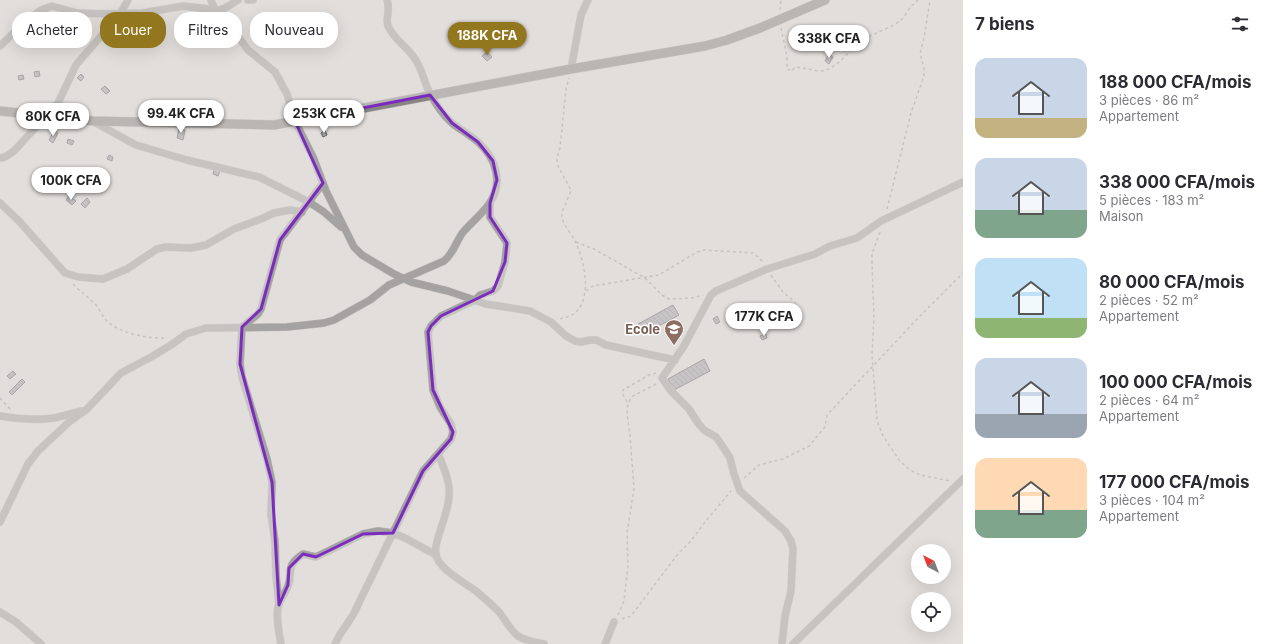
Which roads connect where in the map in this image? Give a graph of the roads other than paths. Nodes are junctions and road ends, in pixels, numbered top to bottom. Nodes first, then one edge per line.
1 (128, 0) edge
2 (211, 0) edge
3 (238, 0) edge
4 (248, 0) edge
5 (253, 0) edge
6 (387, 0) edge
7 (588, 0) edge
8 (825, 0) edge
9 (215, 10) junction
10 (121, 12) edge
11 (149, 12) edge
12 (100, 14) edge
13 (100, 37) edge
14 (2, 44) edge
15 (571, 69) junction
16 (430, 95) junction
17 (0, 111) edge
18 (46, 116) junction
19 (93, 121) junction
20 (295, 121) junction
21 (0, 158) edge
22 (963, 182) edge
23 (323, 183) junction
24 (309, 202) junction
25 (0, 203) edge
26 (490, 203) junction
27 (302, 212) junction
28 (344, 230) junction
29 (404, 278) junction
30 (475, 300) junction
31 (242, 327) junction
32 (675, 360) junction
33 (86, 410) junction
34 (0, 416) edge
35 (438, 454) junction
36 (961, 480) edge
37 (0, 522) edge
38 (393, 533) junction
39 (436, 555) junction
40 (279, 605) junction
41 (0, 612) edge
42 (614, 622) road end
43 (42, 644) edge
44 (281, 644) edge
45 (335, 644) edge
46 (544, 644) edge
47 (605, 644) edge
48 (782, 644) edge
49 (793, 644) edge

1 - 10 street
2 - 9 street
3 - 9 street
4 - 5 street
6 - 16 street
7 - 15 street
8 - 15 street
9 - 11 street
9 - 20 street
12 - 14 street
13 - 18 street
15 - 16 street
16 - 20 street
16 - 26 street
17 - 18 street
18 - 19 street
18 - 21 street
19 - 20 street
19 - 24 street
20 - 23 street
22 - 32 street
23 - 24 street
23 - 28 street
24 - 27 street
24 - 28 street
25 - 27 street
26 - 29 street
26 - 30 street
27 - 31 street
28 - 29 street
29 - 30 street
29 - 31 street
30 - 32 street
30 - 35 street
31 - 33 street
31 - 40 street
32 - 48 street
33 - 34 street
33 - 37 street
35 - 38 street
35 - 39 street
36 - 49 street
38 - 39 street
38 - 40 street
38 - 45 street
39 - 46 street
40 - 44 street
41 - 43 street
42 - 47 street

